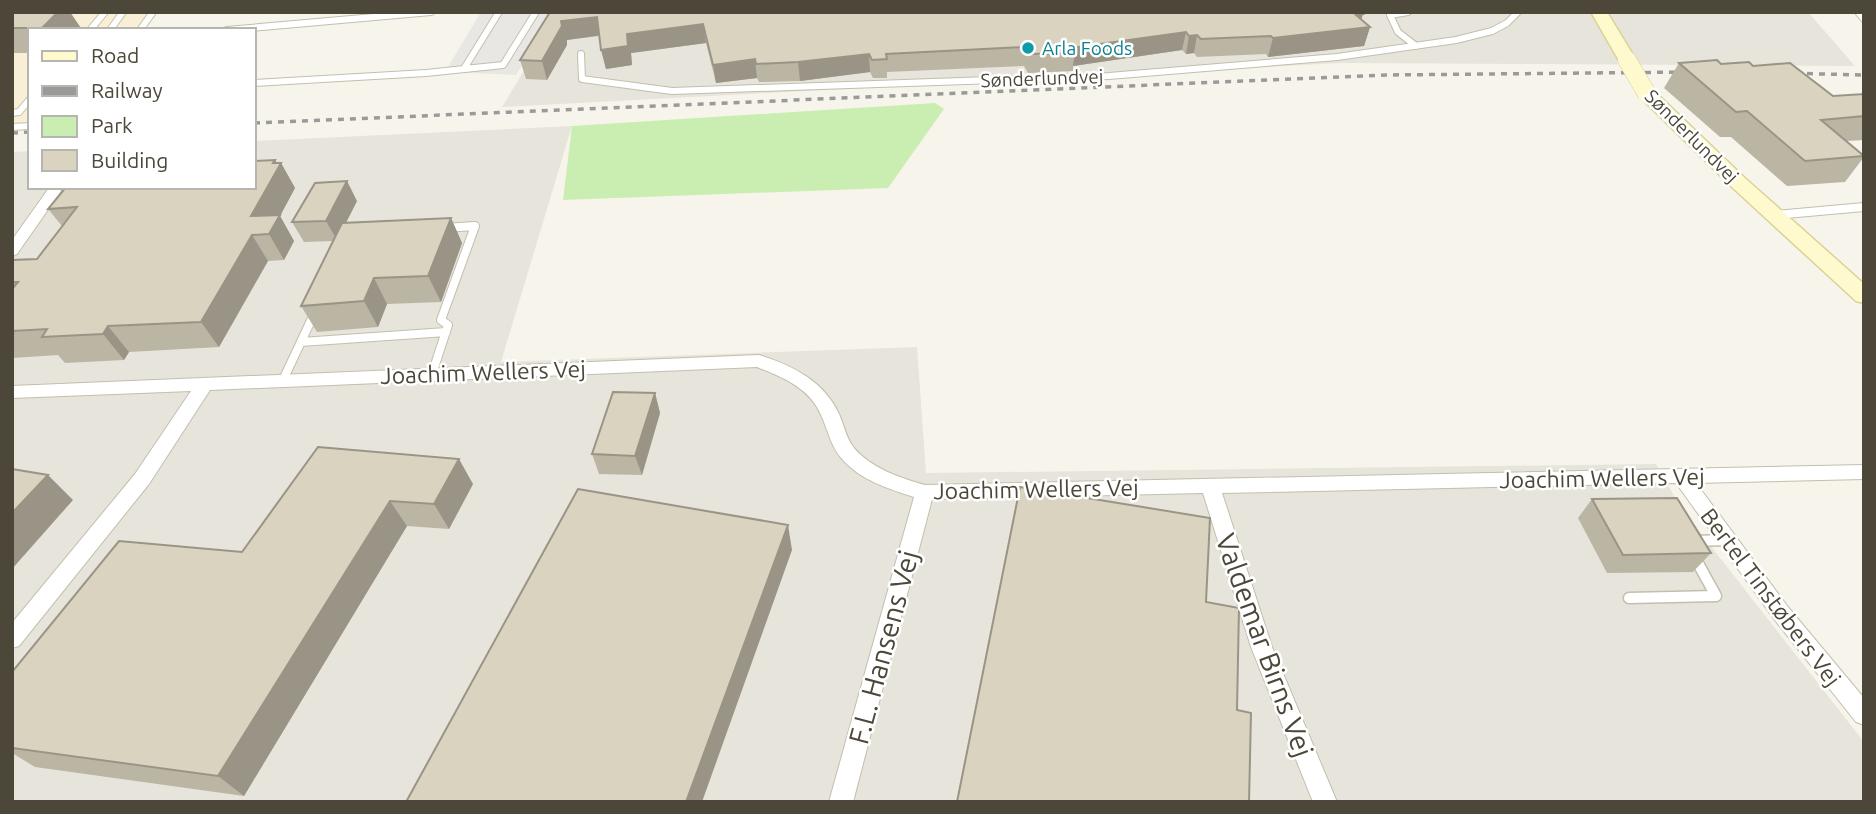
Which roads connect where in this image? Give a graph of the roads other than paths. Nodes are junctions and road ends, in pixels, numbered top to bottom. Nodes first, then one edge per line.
1 (105, 12) edge
2 (124, 12) edge
3 (153, 12) edge
4 (432, 12) edge
5 (499, 12) edge
6 (536, 12) edge
7 (1408, 12) edge
8 (1518, 12) edge
9 (1599, 12) edge
10 (1858, 12) edge
11 (1864, 19) edge
12 (92, 28) edge
13 (112, 28) edge
14 (142, 28) edge
15 (250, 28) edge
16 (1416, 46) junction
17 (581, 54) dead end
18 (466, 67) junction
19 (256, 83) edge
20 (28, 102) edge
21 (12, 113) edge
22 (54, 191) dead end
23 (1864, 207) edge
24 (1775, 215) junction
25 (434, 229) edge
26 (12, 251) edge
27 (1864, 296) edge
28 (319, 306) edge
29 (446, 332) junction
30 (301, 342) junction
31 (432, 374) junction
32 (283, 380) junction
33 (205, 384) junction
34 (12, 392) edge
35 (1864, 472) edge
36 (1681, 476) junction
37 (1211, 487) junction
38 (925, 492) junction
39 (1727, 540) junction
40 (1629, 598) dead end
41 (12, 639) edge
42 (1864, 715) edge
43 (841, 802) edge
44 (1325, 802) edge

1 - 12 lane
2 - 13 lane
3 - 14 lane
4 - 15 lane
5 - 18 lane
6 - 18 lane
7 - 16 lane
8 - 16 lane, Sønderlundvej
9 - 24 street, Sønderlundvej, bridge
10 - 11 lane
16 - 17 lane, Sønderlundvej
18 - 19 lane
20 - 21 lane
22 - 26 street
23 - 24 lane
24 - 27 street, Sønderlundvej
25 - 29 lane
28 - 30 lane
29 - 30 lane
29 - 31 lane
30 - 32 lane
31 - 32 street, Joachim Wellers Vej
31 - 38 street, Joachim Wellers Vej
32 - 33 street, Joachim Wellers Vej
33 - 34 street, Joachim Wellers Vej
33 - 41 street
35 - 36 street, Joachim Wellers Vej
36 - 37 street, Joachim Wellers Vej
36 - 39 street, Bertel Tinstøbers Vej
37 - 38 street, Joachim Wellers Vej
37 - 44 street, Valdemar Birns Vej
38 - 43 street, F.L. Hansens Vej
39 - 40 lane
39 - 42 street, Bertel Tinstøbers Vej

